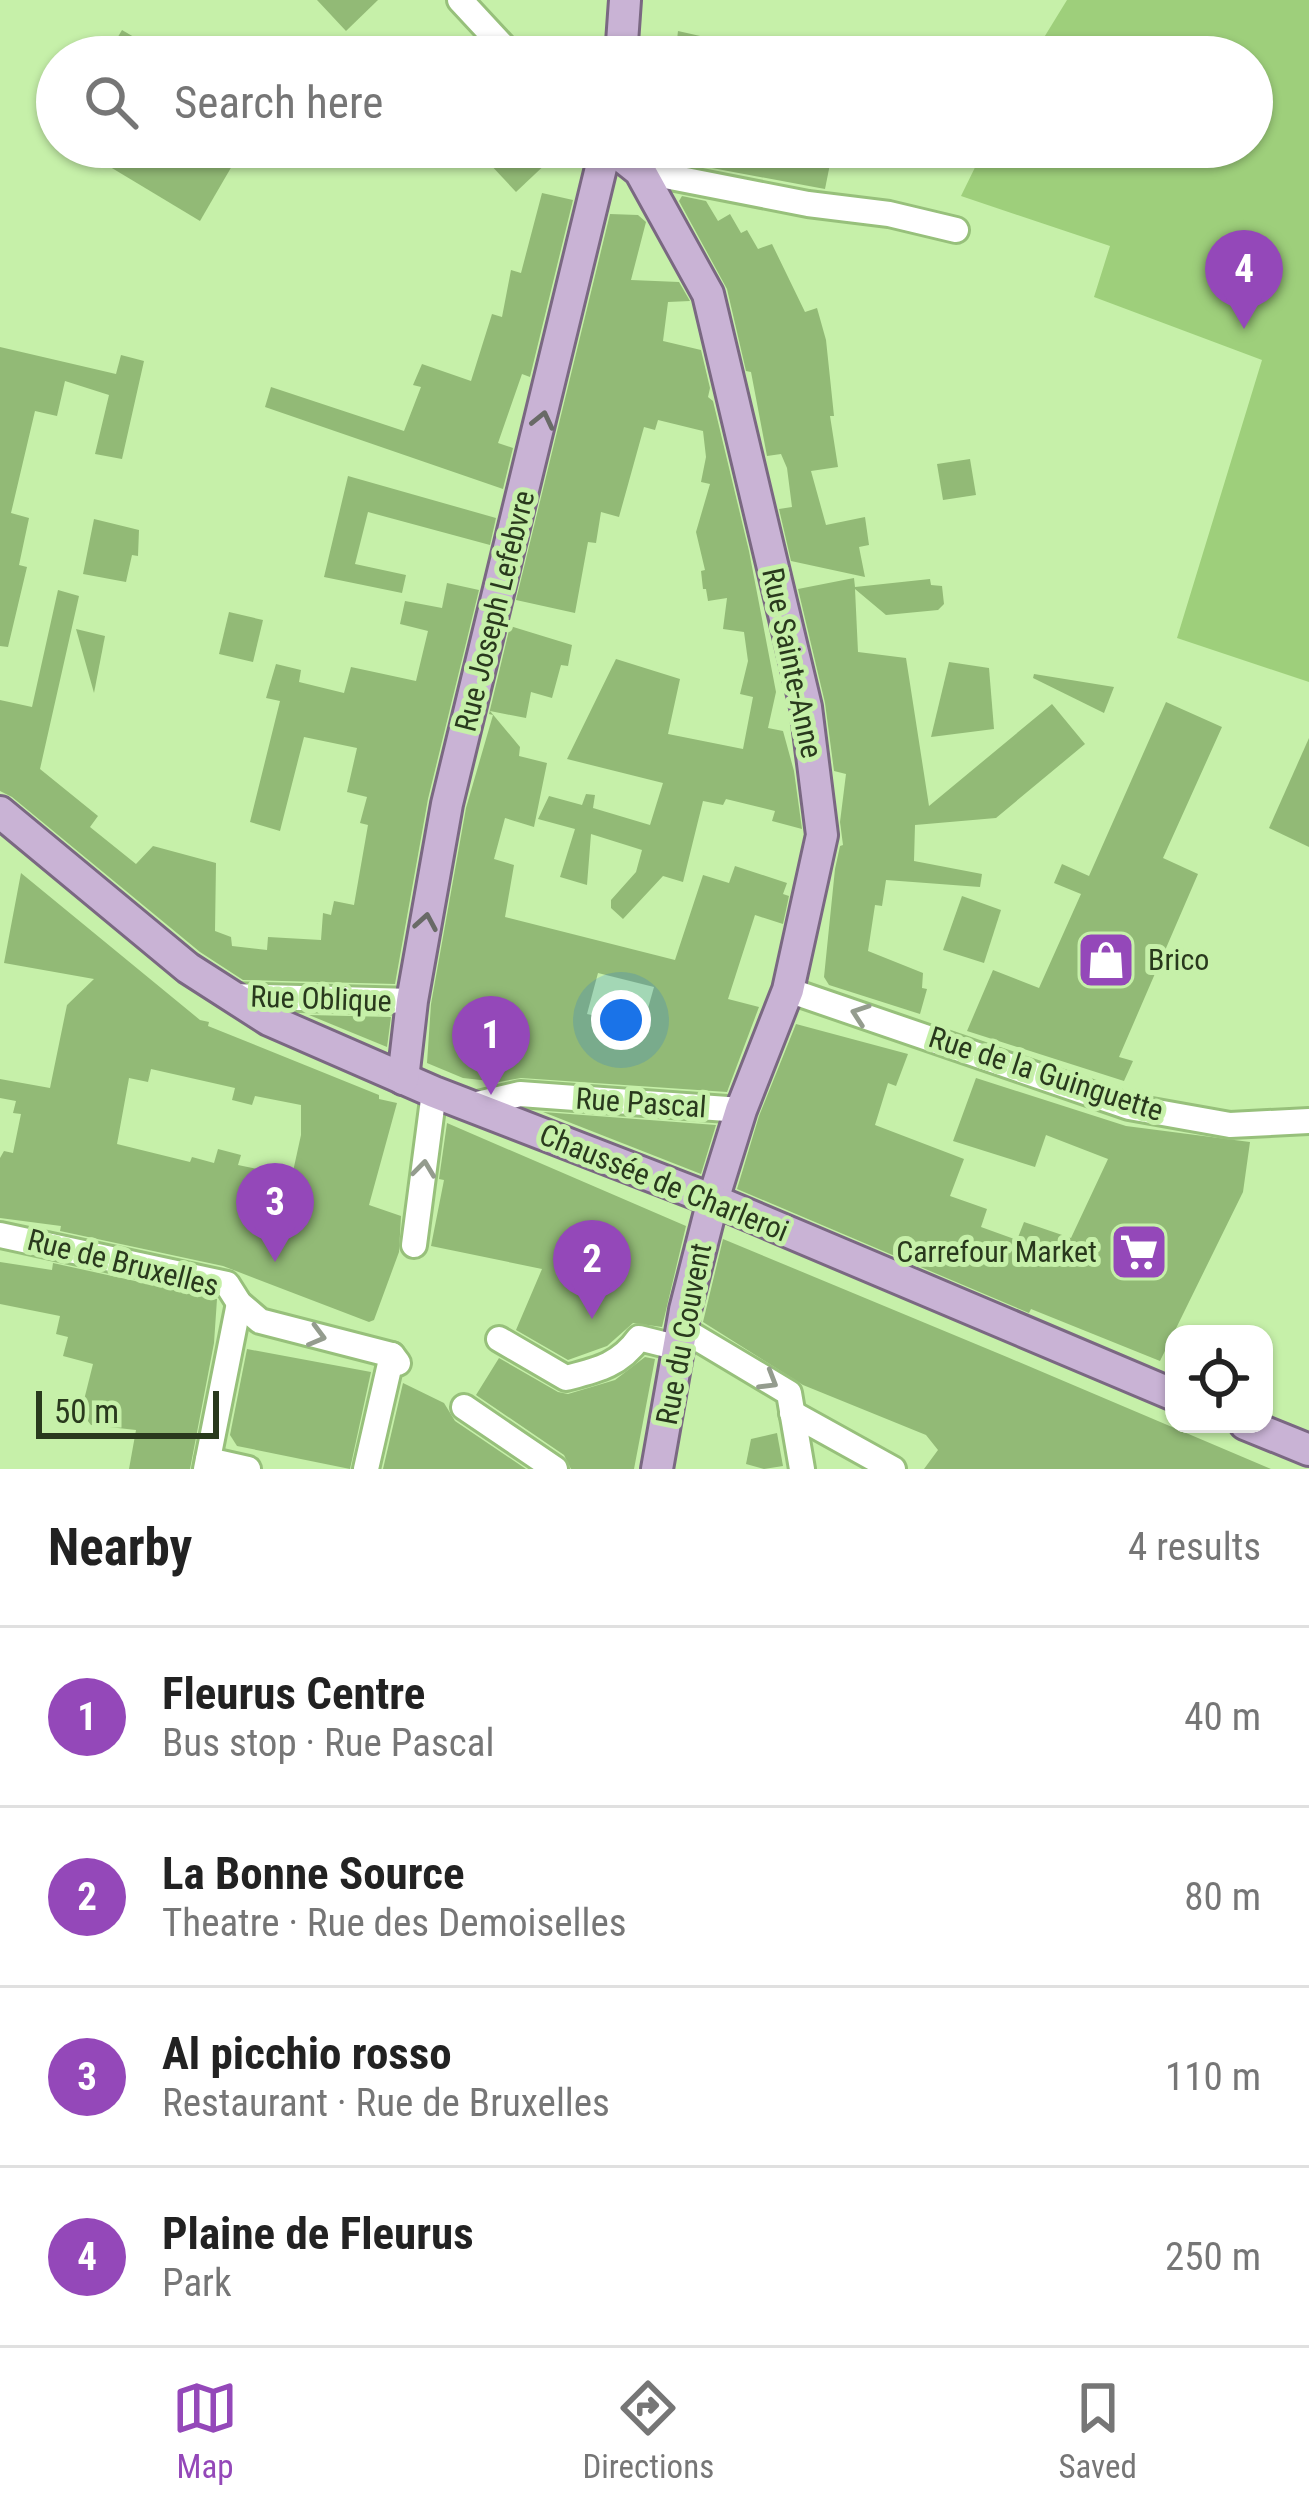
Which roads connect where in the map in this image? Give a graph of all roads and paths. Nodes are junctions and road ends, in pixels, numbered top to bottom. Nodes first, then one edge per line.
1 (460, 0) edge
2 (625, 0) edge
3 (494, 36) edge
4 (622, 36) edge
5 (603, 168) edge
6 (636, 168) edge
7 (640, 171) junction
8 (956, 230) dead end
9 (0, 812) edge
10 (788, 990) junction
11 (230, 996) junction
12 (412, 1001) junction
13 (404, 1079) junction
14 (434, 1092) junction
15 (470, 1106) junction
16 (741, 1111) junction
17 (1309, 1121) edge
18 (712, 1200) junction
19 (0, 1234) edge
20 (414, 1245) dead end
21 (239, 1303) junction
22 (681, 1338) junction
23 (499, 1339) dead end
24 (1165, 1391) edge
25 (464, 1407) dead end
26 (792, 1413) junction
27 (1267, 1433) edge
28 (1309, 1450) edge
29 (207, 1465) edge
30 (248, 1469) edge
31 (366, 1469) edge
32 (555, 1469) edge
33 (657, 1469) edge
34 (802, 1469) edge
35 (893, 1469) edge

1 - 3 street
2 - 4 main road
12 -> 5 main road, Rue Joseph Lefebvre
6 - 7 main road, Rue Sainte-Anne
7 - 8 street
7 - 10 main road, Rue Sainte-Anne
9 - 11 main road, Chaussée de Charleroi
10 - 16 main road, Rue Sainte-Anne
17 -> 10 street, Rue de la Guinguette
11 - 12 street, Rue Oblique
11 - 13 main road, Chaussée de Charleroi
12 - 13 main road, Rue Joseph Lefebvre
13 - 14 main road, Chaussée de Charleroi
14 - 15 main road, Chaussée de Charleroi
20 -> 14 street
15 - 16 street, Rue Pascal
15 - 18 main road, Chaussée de Charleroi
16 - 18 main road, Rue Sainte-Anne
18 - 22 main road, Rue du Couvent
18 - 24 main road, Chaussée de Charleroi
19 - 21 street, Rue de Bruxelles
21 - 29 street
21 -> 31 street, Rue de Bruxelles
22 - 23 street
22 -> 26 street
22 - 33 main road, Rue du Couvent
25 - 32 street
26 - 34 street
26 - 35 street
27 - 28 main road
29 - 30 street

